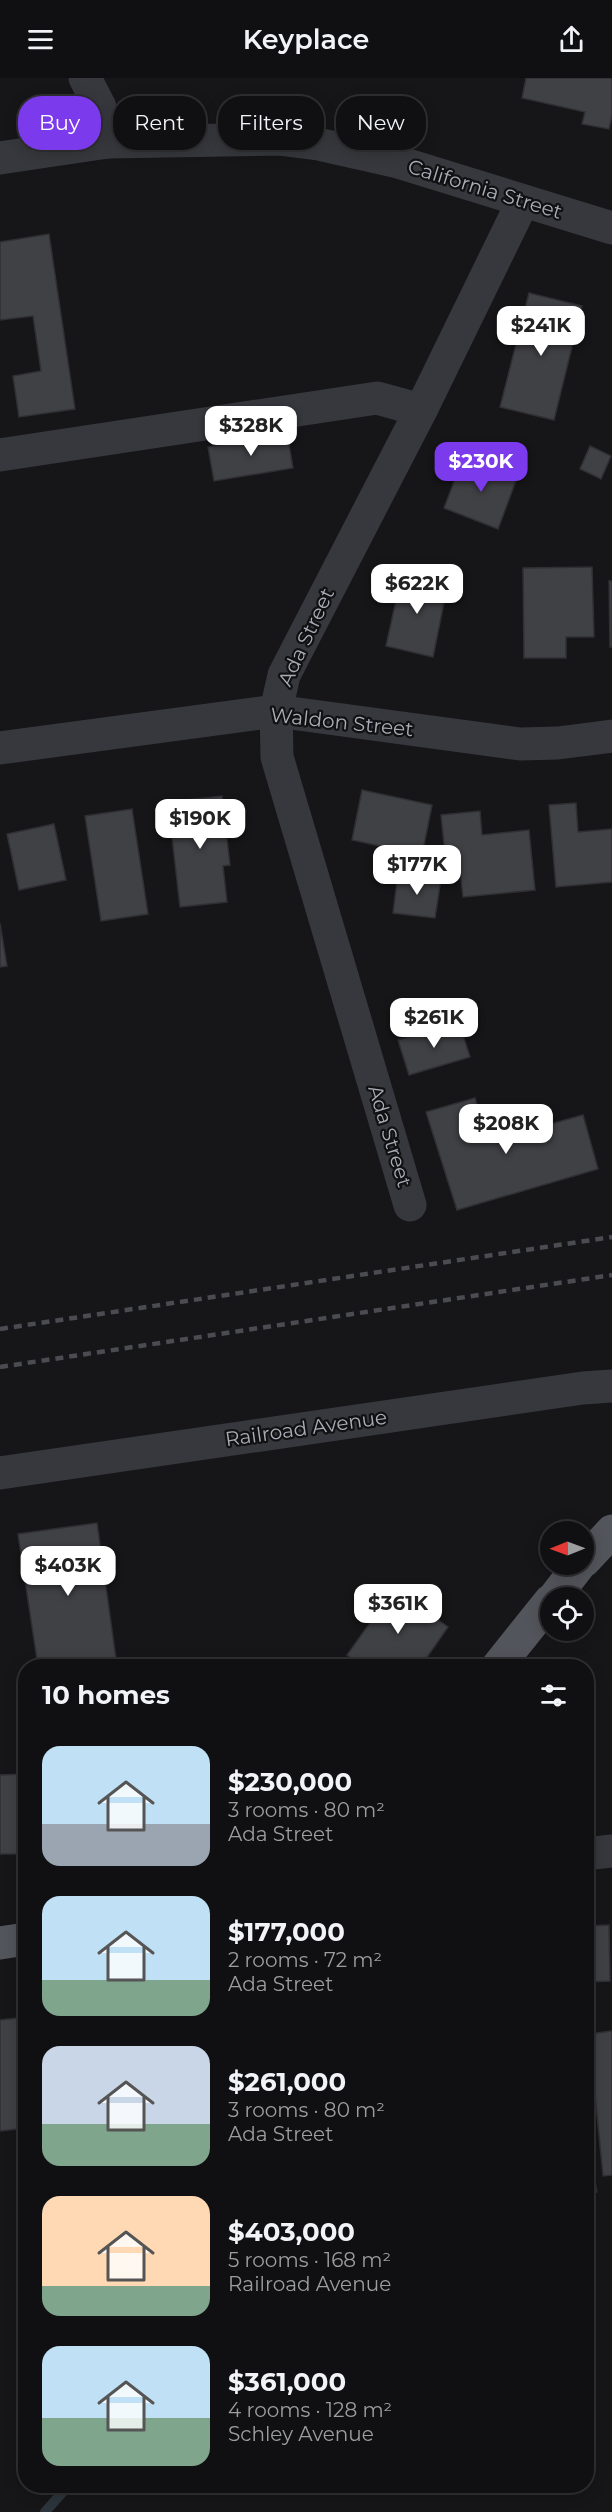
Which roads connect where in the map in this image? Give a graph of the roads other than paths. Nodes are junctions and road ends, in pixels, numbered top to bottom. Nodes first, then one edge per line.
1 (85, 78) edge
2 (108, 142) junction
3 (0, 158) edge
4 (523, 201) junction
5 (612, 228) edge
6 (421, 410) junction
7 (0, 455) edge
8 (276, 711) junction
9 (612, 736) edge
10 (0, 748) edge
11 (410, 1205) dead end
12 (612, 1386) edge
13 (0, 1473) edge
14 (612, 1531) edge
15 (594, 1550) edge
16 (572, 1575) edge
17 (562, 1587) edge
18 (540, 1614) edge
19 (504, 1659) edge
20 (612, 1851) edge
21 (594, 1853) edge
22 (18, 1941) edge
23 (0, 1943) edge

1 - 2 street
2 - 3 street, California Street
2 - 4 street, California Street
4 - 5 street, California Street
4 - 6 street, Ada Street
6 - 7 street
6 - 8 street, Ada Street
8 - 9 street, Waldon Street
8 - 10 street, Waldon Street
8 - 11 street, Ada Street
12 - 13 street, Railroad Avenue
14 - 15 main road
16 - 17 main road
18 - 19 main road
20 - 21 street
22 - 23 main road

